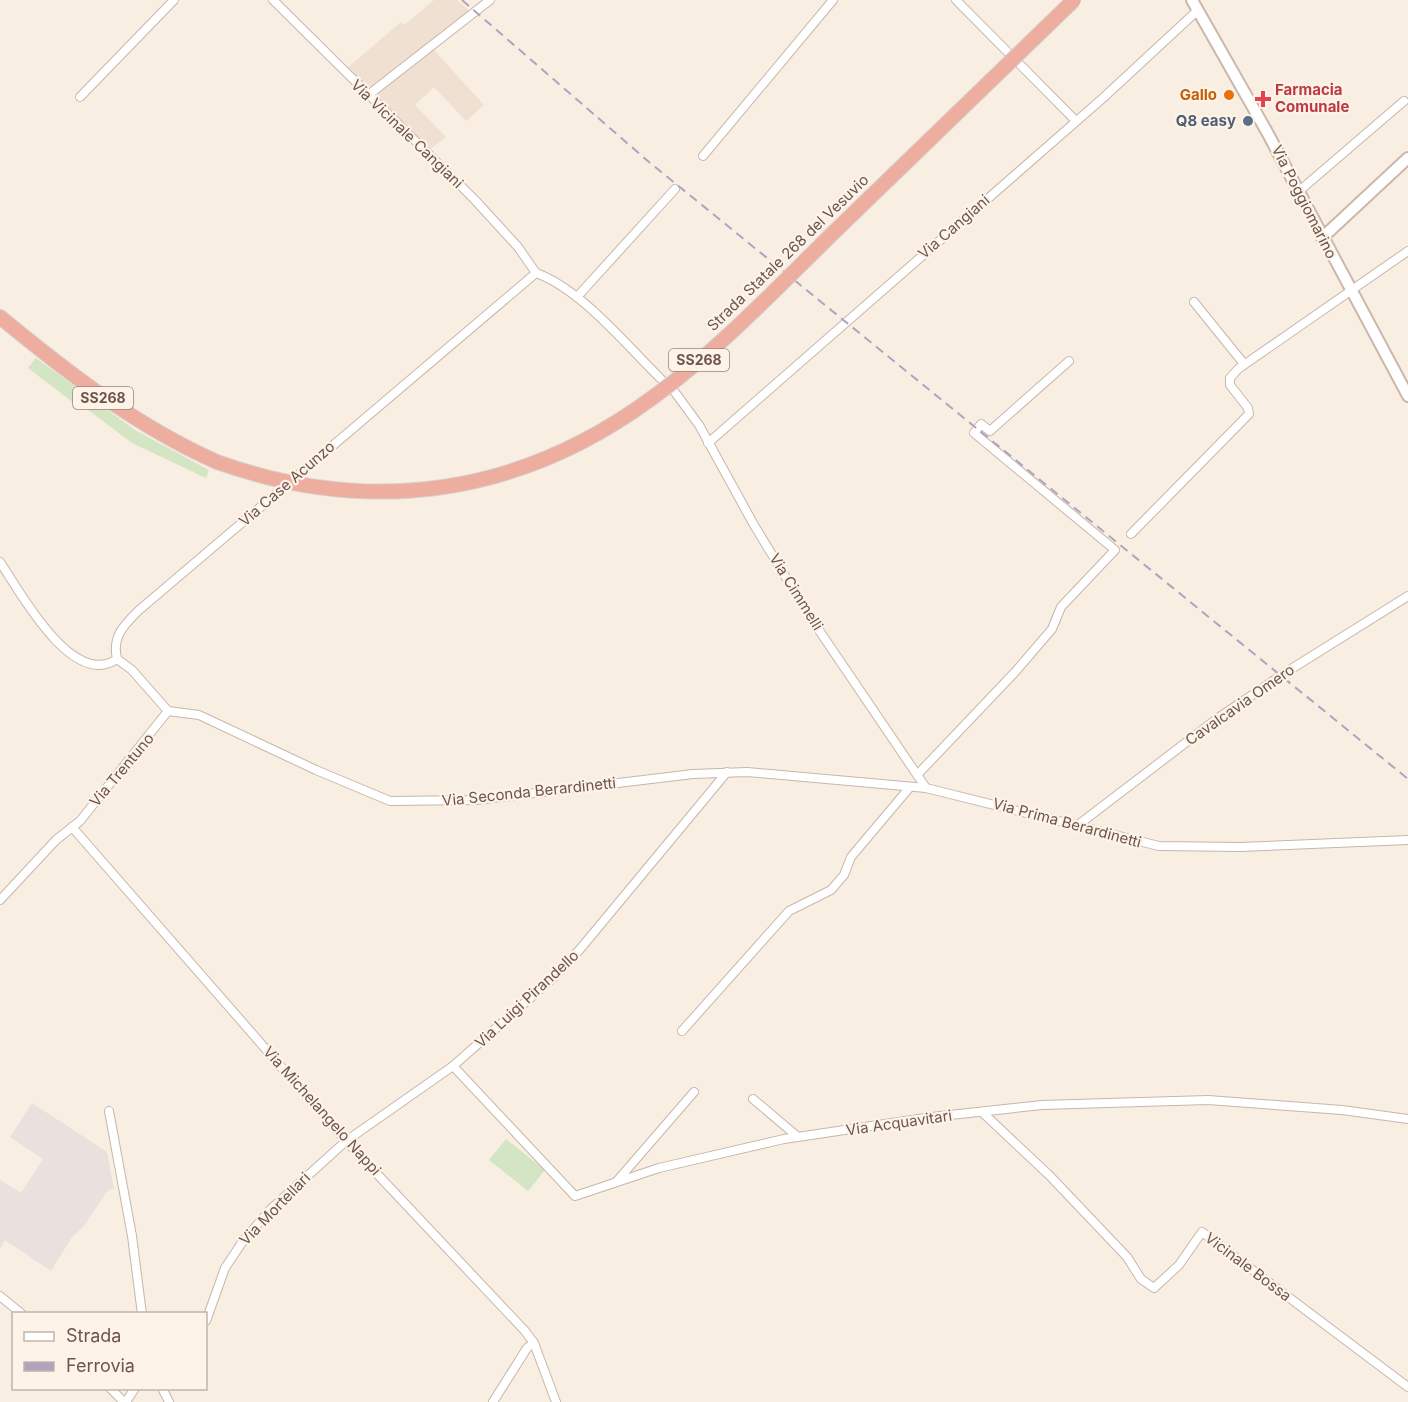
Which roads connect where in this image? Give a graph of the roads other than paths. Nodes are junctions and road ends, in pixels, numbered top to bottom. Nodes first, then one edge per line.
1 (174, 0) edge
2 (273, 0) edge
3 (490, 0) edge
4 (833, 0) edge
5 (956, 0) edge
6 (1074, 0) edge
7 (1195, 5) edge
8 (367, 96) junction
9 (80, 97) dead end
10 (1404, 101) dead end
11 (1076, 121) junction
12 (703, 156) dead end
13 (1408, 158) edge
14 (675, 189) dead end
15 (1298, 192) junction
16 (1322, 238) junction
17 (1408, 251) edge
18 (536, 273) junction
19 (1351, 291) junction
20 (577, 297) junction
21 (1194, 302) dead end
22 (0, 316) edge
23 (1069, 361) dead end
24 (1244, 364) junction
25 (661, 379) dead end
26 (674, 391) dead end
27 (1408, 396) edge
28 (708, 443) junction
29 (1131, 534) dead end
30 (0, 562) edge
31 (1408, 596) edge
32 (117, 659) junction
33 (168, 711) junction
34 (727, 772) junction
35 (918, 774) junction
36 (910, 787) junction
37 (926, 788) junction
38 (1078, 825) junction
39 (72, 827) junction
40 (1408, 840) edge
41 (0, 900) edge
42 (682, 1031) dead end
43 (453, 1066) junction
44 (694, 1092) dead end
45 (753, 1099) dead end
46 (109, 1111) dead end
47 (982, 1112) junction
48 (1408, 1119) edge
49 (798, 1137) junction
50 (346, 1141) junction
51 (617, 1181) junction
52 (0, 1296) edge
53 (20, 1312) edge
54 (142, 1312) edge
55 (207, 1319) edge
56 (534, 1343) junction
57 (1408, 1387) edge
58 (111, 1390) edge
59 (134, 1390) edge
60 (125, 1402) edge
61 (493, 1402) edge
62 (556, 1402) edge

1 - 9 street
2 - 8 street, Via Vicinale Cangiani
3 - 8 street
4 - 12 street
5 - 11 street
6 - 22 highway, Strada Statale 268 del Vesuvio / SS268, bridge
7 - 11 street, Via Cangiani
7 - 15 main road, Via Poggiomarino
8 - 18 street, Via Vicinale Cangiani
10 - 15 street
11 - 28 street, Via Cangiani
13 - 16 main road
14 - 20 street
15 - 16 main road, Via Poggiomarino
16 - 19 main road, Via Poggiomarino
17 - 19 street
18 - 20 street
18 - 32 street, Via Case Acunzo
19 - 24 street
19 - 27 main road, Via Poggiomarino
20 - 25 street
21 - 24 street
23 - 35 street
24 - 29 street
26 - 28 street, Via Cimmelli
28 - 35 street, Via Cimmelli
30 - 32 street
31 - 38 street, Cavalcavia Omero, bridge
32 - 33 street
33 - 34 street, Via Seconda Berardinetti
33 - 39 street, Via Trentuno
34 - 36 street, Via Prima Berardinetti
34 - 43 street, Via Luigi Pirandello
35 - 37 street, Via Cimmelli
36 - 37 street, Via Prima Berardinetti
36 - 42 street
37 - 38 street, Via Prima Berardinetti
38 - 40 street, Via Prima Berardinetti
39 - 41 street, Via Trentuno
39 - 50 street, Via Michelangelo Nappi
43 - 50 street, Via Luigi Pirandello
43 - 51 street, Via Acquavitari
44 - 51 street
45 - 49 street
46 - 54 street
47 - 48 street, Via Acquavitari
47 - 49 street, Via Acquavitari
47 - 57 street, Vicinale Bossa
49 - 51 street, Via Acquavitari
50 - 55 street, Via Mortellari
50 - 56 street, Via Michelangelo Nappi
52 - 53 street
56 - 61 street
56 - 62 street, Via Michelangelo Nappi
58 - 60 street
59 - 60 street

